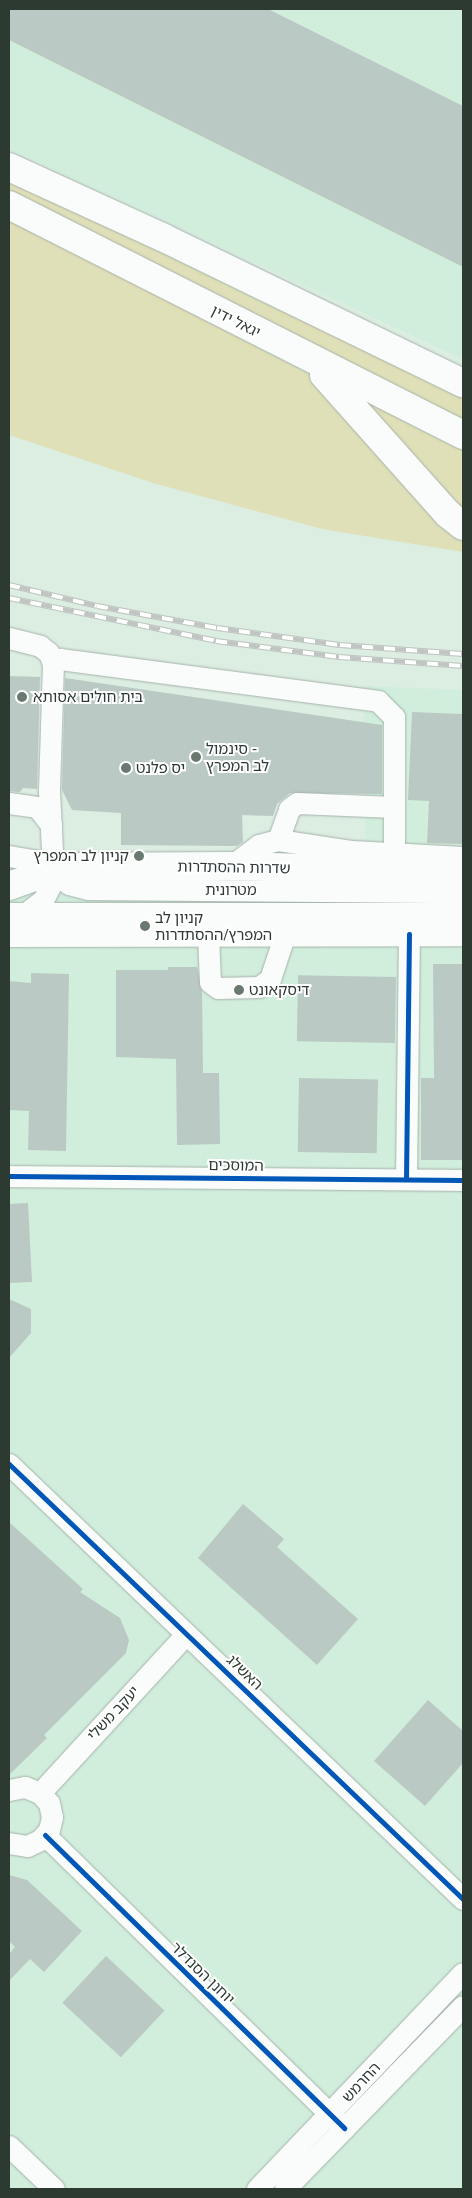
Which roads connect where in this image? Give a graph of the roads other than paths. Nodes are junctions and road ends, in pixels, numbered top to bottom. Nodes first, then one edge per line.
1 (9, 167) edge
2 (9, 205) edge
3 (296, 352) junction
4 (463, 383) edge
5 (463, 435) edge
6 (463, 526) edge
7 (9, 638) edge
8 (53, 664) junction
9 (9, 806) edge
10 (394, 807) junction
11 (51, 825) junction
12 (278, 840) junction
13 (394, 853) junction
14 (9, 856) edge
15 (463, 857) edge
16 (231, 866) junction
17 (53, 870) junction
18 (463, 872) edge
19 (9, 886) edge
20 (463, 892) edge
21 (463, 917) edge
22 (13, 923) edge
23 (374, 924) junction
24 (208, 934) junction
25 (284, 934) junction
26 (409, 934) junction
27 (463, 935) edge
28 (9, 1176) edge
29 (406, 1179) junction
30 (463, 1180) edge
31 (9, 1464) edge
32 (186, 1634) junction
33 (9, 1790) edge
34 (40, 1793) junction
35 (45, 1835) junction
36 (9, 1843) edge
37 (463, 1899) edge
38 (463, 1973) edge
39 (463, 2006) edge
40 (337, 2121) junction
41 (9, 2146) edge
42 (54, 2189) edge
43 (257, 2189) edge
44 (285, 2189) edge

1 - 4 highway
2 - 3 highway, יגאל ידין
3 - 5 highway, יגאל ידין
3 - 6 highway
7 - 8 street
8 - 10 street
8 - 11 street
9 - 11 street
10 - 12 street
10 - 13 street
11 - 17 street
12 - 13 street
12 - 16 street
13 - 15 street
14 - 17 street, מטרונית
16 - 17 highway, שדרות ההסתדרות
16 - 18 highway, שדרות ההסתדרות
17 - 19 highway, שדרות ההסתדרות
17 - 20 street, מטרונית
17 - 22 street
21 - 23 highway
22 - 23 highway
22 - 24 street
23 - 25 street
23 - 26 street
24 - 25 street
24 - 25 street
26 - 27 street
26 - 29 street
28 - 29 street, המוסכים
29 - 30 street, המוסכים
31 - 32 street, האשלג
32 - 34 street, יעקב משלי
32 - 37 street, האשלג
33 - 34 street
34 - 35 street
35 - 36 street
35 - 40 street, יוחנן הסנדלר
38 - 40 street, החרמש
39 - 40 street, החרמש
40 - 43 street, החרמש
40 - 44 street, החרמש
41 - 42 street

